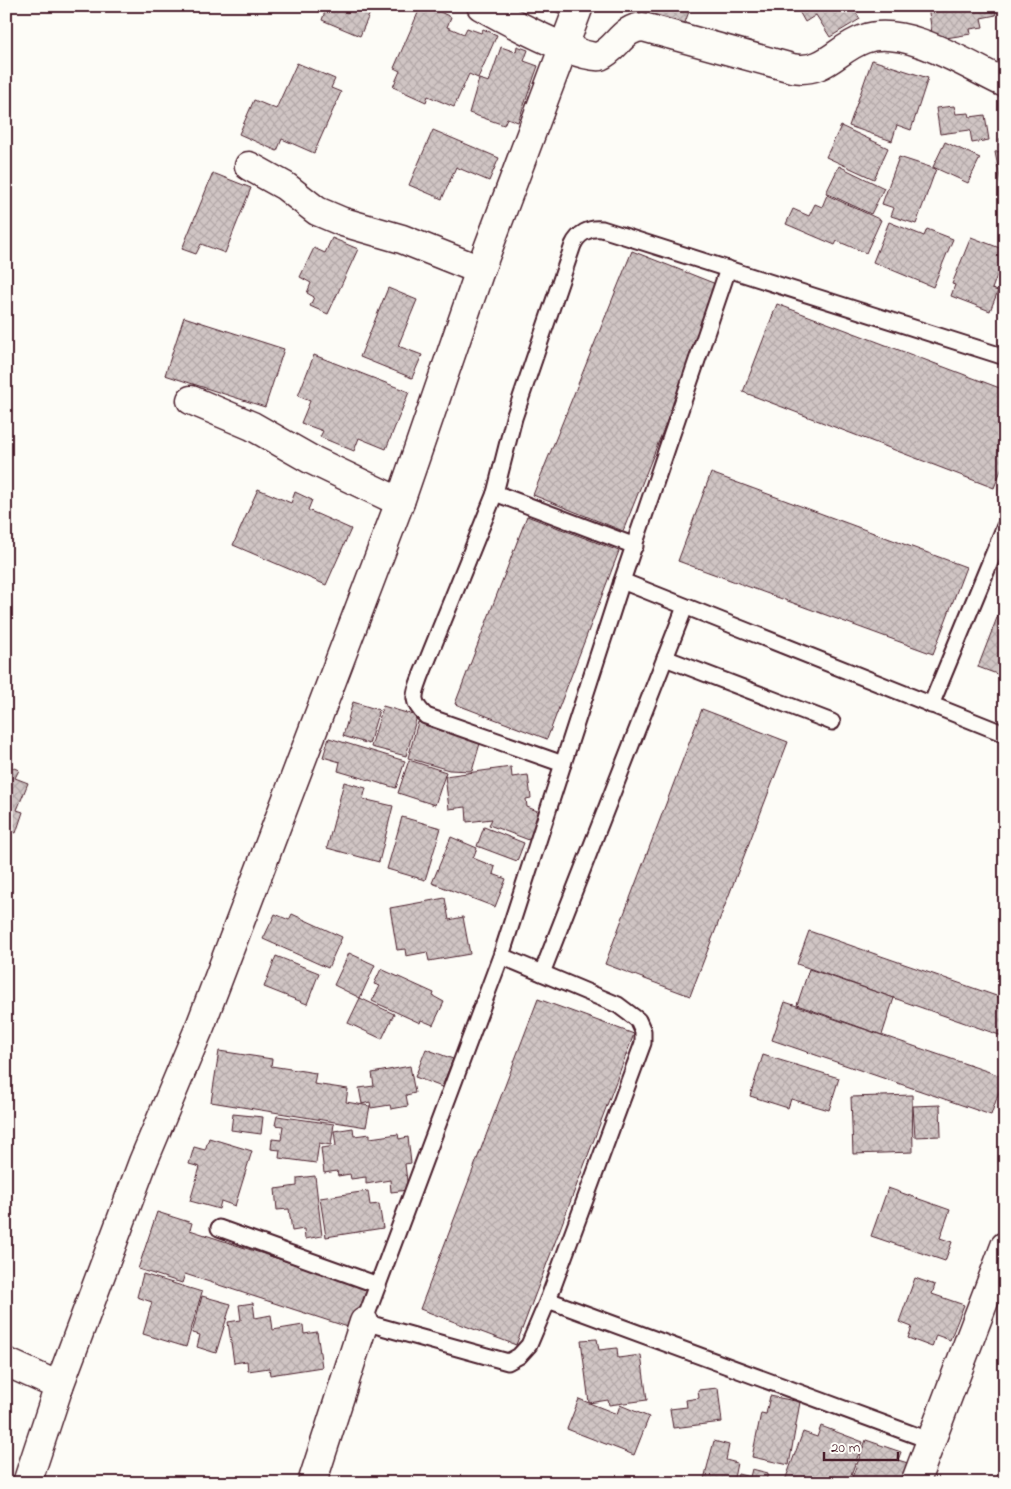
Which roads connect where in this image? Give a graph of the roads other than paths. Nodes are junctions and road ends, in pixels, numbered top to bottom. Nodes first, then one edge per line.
1 (481, 6) edge
2 (579, 6) edge
3 (564, 48) junction
4 (1005, 83) edge
5 (249, 166) dead end
6 (728, 269) junction
7 (480, 270) junction
8 (1005, 357) edge
9 (191, 400) dead end
10 (494, 494) junction
11 (400, 502) junction
12 (1005, 526) edge
13 (635, 546) junction
14 (622, 581) junction
15 (685, 606) junction
16 (665, 658) junction
17 (931, 705) junction
18 (832, 722) dead end
19 (1005, 734) edge
20 (563, 764) junction
21 (501, 956) junction
22 (542, 973) junction
23 (220, 1228) dead end
24 (1005, 1246) edge
25 (378, 1285) junction
26 (548, 1300) junction
27 (364, 1322) junction
28 (6, 1362) edge
29 (59, 1386) junction
30 (931, 1441) junction
31 (27, 1483) edge
32 (312, 1483) edge
33 (915, 1483) edge

1 - 3 street
2 - 3 street
3 - 4 street
3 - 7 street
5 - 7 street
6 - 8 lane
6 - 10 lane
6 - 13 lane
7 - 11 street
9 - 11 street
10 - 13 lane
10 - 20 lane
11 - 29 street
12 - 17 lane
13 - 14 lane
14 - 15 lane
14 - 20 lane
15 - 16 lane
15 - 17 lane
16 - 18 lane
16 - 22 lane
17 - 19 lane
20 - 21 lane
21 - 22 lane
21 - 25 lane
22 - 26 lane
23 - 25 lane
24 - 30 street
25 - 27 lane
26 - 27 lane
26 - 30 lane
27 - 32 street
28 - 29 street
29 - 31 street
30 - 33 street

